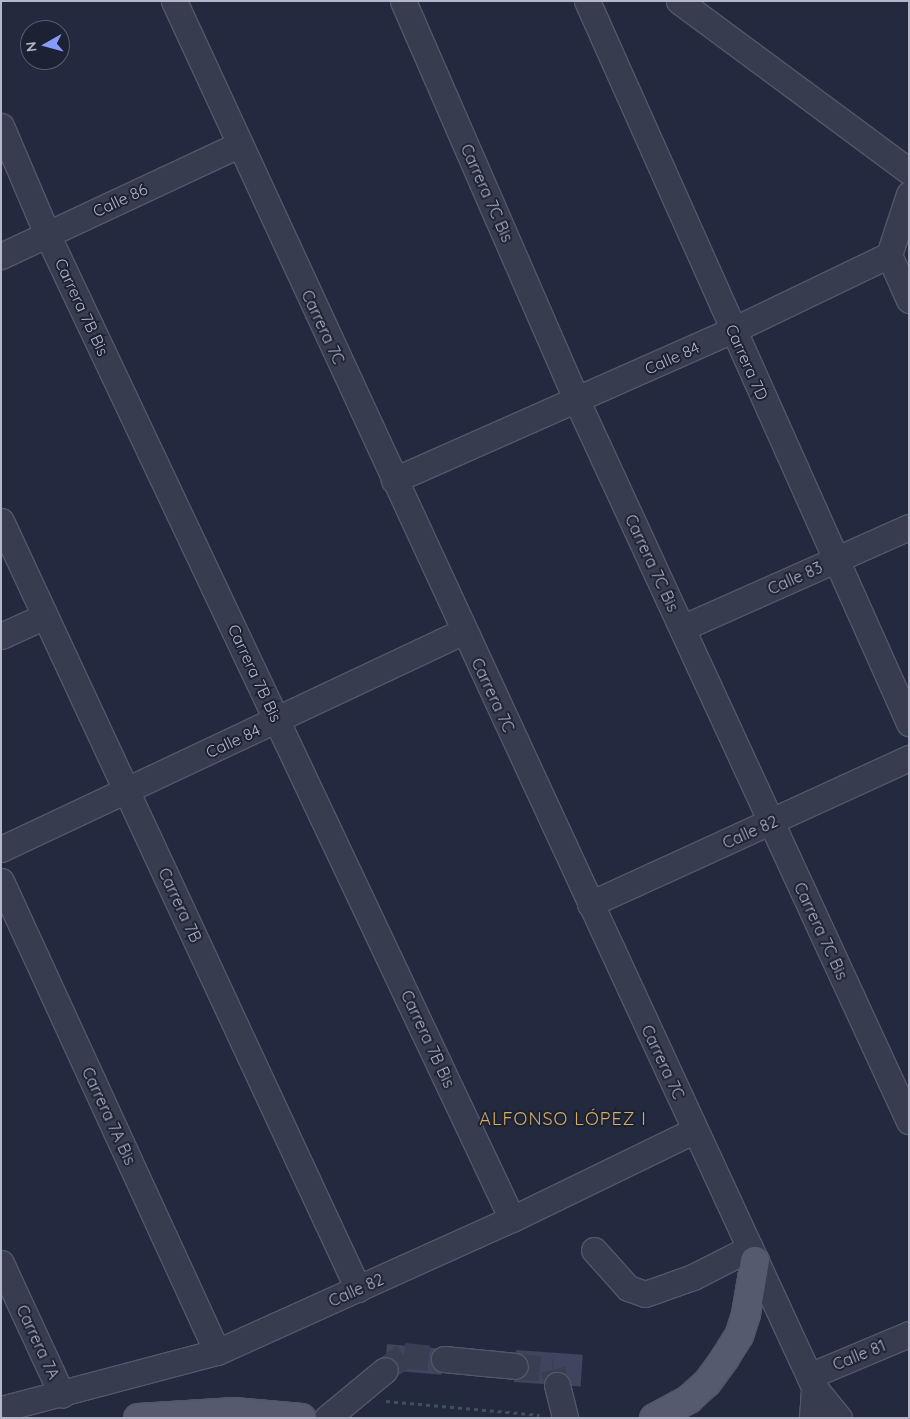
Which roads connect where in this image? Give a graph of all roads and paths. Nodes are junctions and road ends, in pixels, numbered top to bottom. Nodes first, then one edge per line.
1 (174, 1) edge
2 (402, 1) edge
3 (587, 1) edge
4 (679, 1) edge
5 (1, 126) edge
6 (238, 145) junction
7 (909, 171) edge
8 (909, 194) edge
9 (47, 234) junction
10 (888, 255) junction
11 (1, 256) edge
12 (909, 300) edge
13 (732, 330) junction
14 (578, 401) junction
15 (394, 480) junction
16 (1, 521) edge
17 (909, 527) edge
18 (836, 560) junction
19 (46, 616) junction
20 (682, 628) junction
21 (464, 631) junction
22 (1, 636) edge
23 (278, 720) junction
24 (909, 723) edge
25 (909, 758) edge
26 (127, 791) junction
27 (772, 823) junction
28 (1, 849) edge
29 (1, 881) edge
30 (590, 904) junction
31 (909, 1121) edge
32 (695, 1130) junction
33 (512, 1219) junction
34 (594, 1250) dead end
35 (752, 1255) junction
36 (1, 1262) edge
37 (358, 1289) junction
38 (909, 1334) edge
39 (217, 1352) junction
40 (444, 1359) tunnel mouth
41 (515, 1366) tunnel mouth
42 (386, 1370) tunnel mouth
43 (811, 1381) junction
44 (557, 1385) tunnel mouth
45 (62, 1395) junction
46 (350, 1399) junction
47 (1, 1409) edge
48 (556, 1417) edge
49 (138, 1418) edge
50 (302, 1418) edge
51 (327, 1418) edge
52 (654, 1418) edge
53 (812, 1418) edge
54 (839, 1418) edge

1 - 6 street, Carrera 7C
2 - 14 street, Carrera 7C Bis
3 - 13 street, Carrera 7D
4 - 7 street
5 - 9 street, Carrera 7B Bis
6 - 9 street, Calle 86
6 - 15 street, Carrera 7C
8 - 10 street
9 - 11 street, Calle 86
9 - 23 street, Carrera 7B Bis
10 - 12 street
10 - 13 street, Calle 84
13 - 14 street, Calle 84
13 - 18 street, Carrera 7D
14 - 15 street, Calle 84
14 - 20 street, Carrera 7C Bis
15 - 21 street, Carrera 7C
16 - 19 street, Carrera 7B
17 - 18 street, Calle 83
18 - 20 street, Calle 83
18 - 24 street, Carrera 7D
19 - 22 street
19 - 26 street, Carrera 7B
20 - 27 street, Carrera 7C Bis
21 - 23 street, Calle 84
21 - 30 street, Carrera 7C
23 - 26 street, Calle 84
23 - 33 street, Carrera 7B Bis
25 - 27 street, Calle 82
26 - 28 street, Calle 84
26 - 37 street, Carrera 7B
27 - 30 street, Calle 82
27 - 31 street, Carrera 7C Bis
29 - 39 street, Carrera 7A Bis
30 - 32 street, Carrera 7C
32 - 33 street, Calle 82
32 - 35 street, Carrera 7C
33 - 37 street, Calle 82
34 - 35 street
35 - 43 street, Carrera 7C
35 - 52 main road
36 - 45 street, Carrera 7A
37 - 39 street, Calle 82
38 - 43 street, Calle 81
39 - 45 street, Calle 82
40 - 41 street
42 - 46 street
43 - 53 street, Carrera 7C
43 - 54 street, Carrera 7C
44 - 48 street
45 - 47 street, Calle 82
46 - 48 path
46 - 51 street
49 - 50 main road

